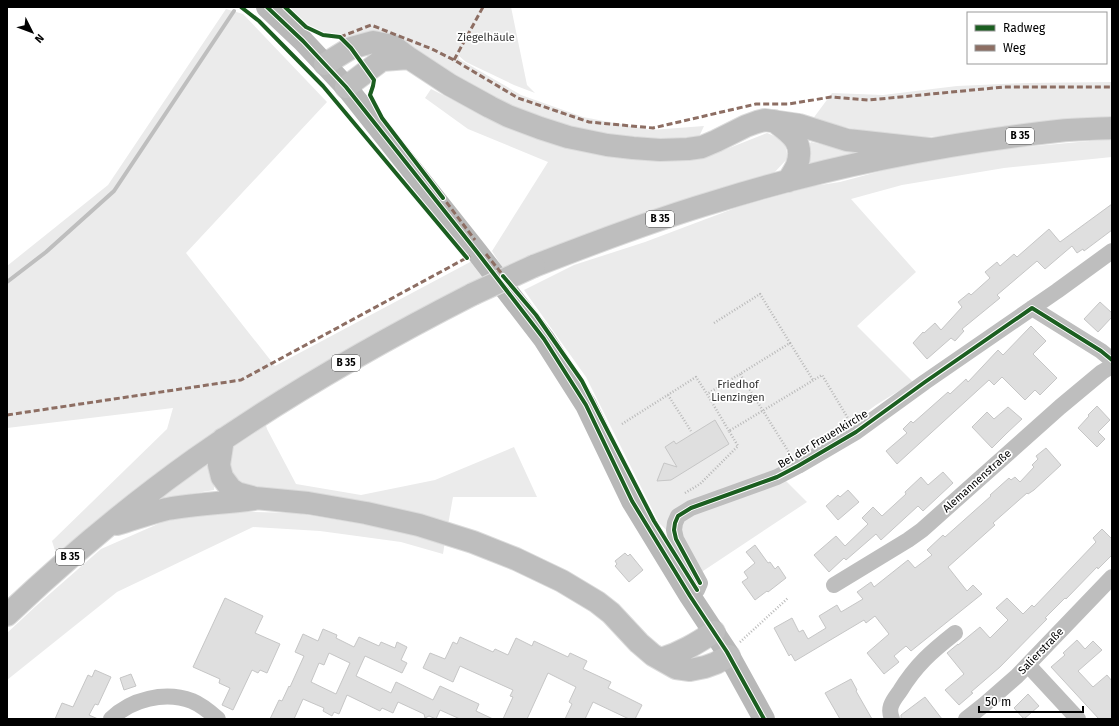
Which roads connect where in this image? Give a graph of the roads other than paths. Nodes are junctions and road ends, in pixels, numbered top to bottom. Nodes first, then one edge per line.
1 (267, 7) edge
2 (409, 58) junction
3 (325, 64) junction
4 (346, 87) junction
5 (774, 121) junction
6 (1112, 128) edge
7 (929, 149) junction
8 (788, 181) junction
9 (1112, 251) edge
10 (1032, 308) junction
11 (1112, 360) edge
12 (1112, 366) edge
13 (223, 439) junction
14 (255, 498) junction
15 (104, 528) junction
16 (1112, 577) edge
17 (834, 585) dead end
18 (690, 596) junction
19 (7, 615) edge
20 (714, 632) junction
21 (954, 633) dead end
22 (728, 654) junction
23 (661, 659) junction
24 (1028, 665) junction
25 (111, 719) edge
26 (218, 719) edge
27 (764, 719) edge
28 (892, 719) edge
29 (966, 719) edge
30 (1078, 719) edge

1 - 3 main road
2 - 3 main road
2 - 4 main road
2 - 5 main road
3 - 4 main road
4 - 18 main road
5 - 7 main road
5 - 8 main road
6 - 7 main road, B 35
7 - 8 main road, B 35
8 - 13 main road, B 35, bridge
9 - 10 street, Bei der Frauenkirche
10 - 11 street
10 - 18 street, Bei der Frauenkirche
12 - 17 street, Alemannenstraße
13 - 14 main road
13 - 15 main road, B 35
14 - 15 main road
14 - 23 main road
15 - 19 main road, B 35
16 - 24 street, Salierstraße
18 - 20 main road
20 - 22 main road
20 - 23 main road
21 - 28 street
22 - 23 main road
22 - 27 main road
24 - 29 street, Salierstraße
24 - 30 street
25 - 26 street

